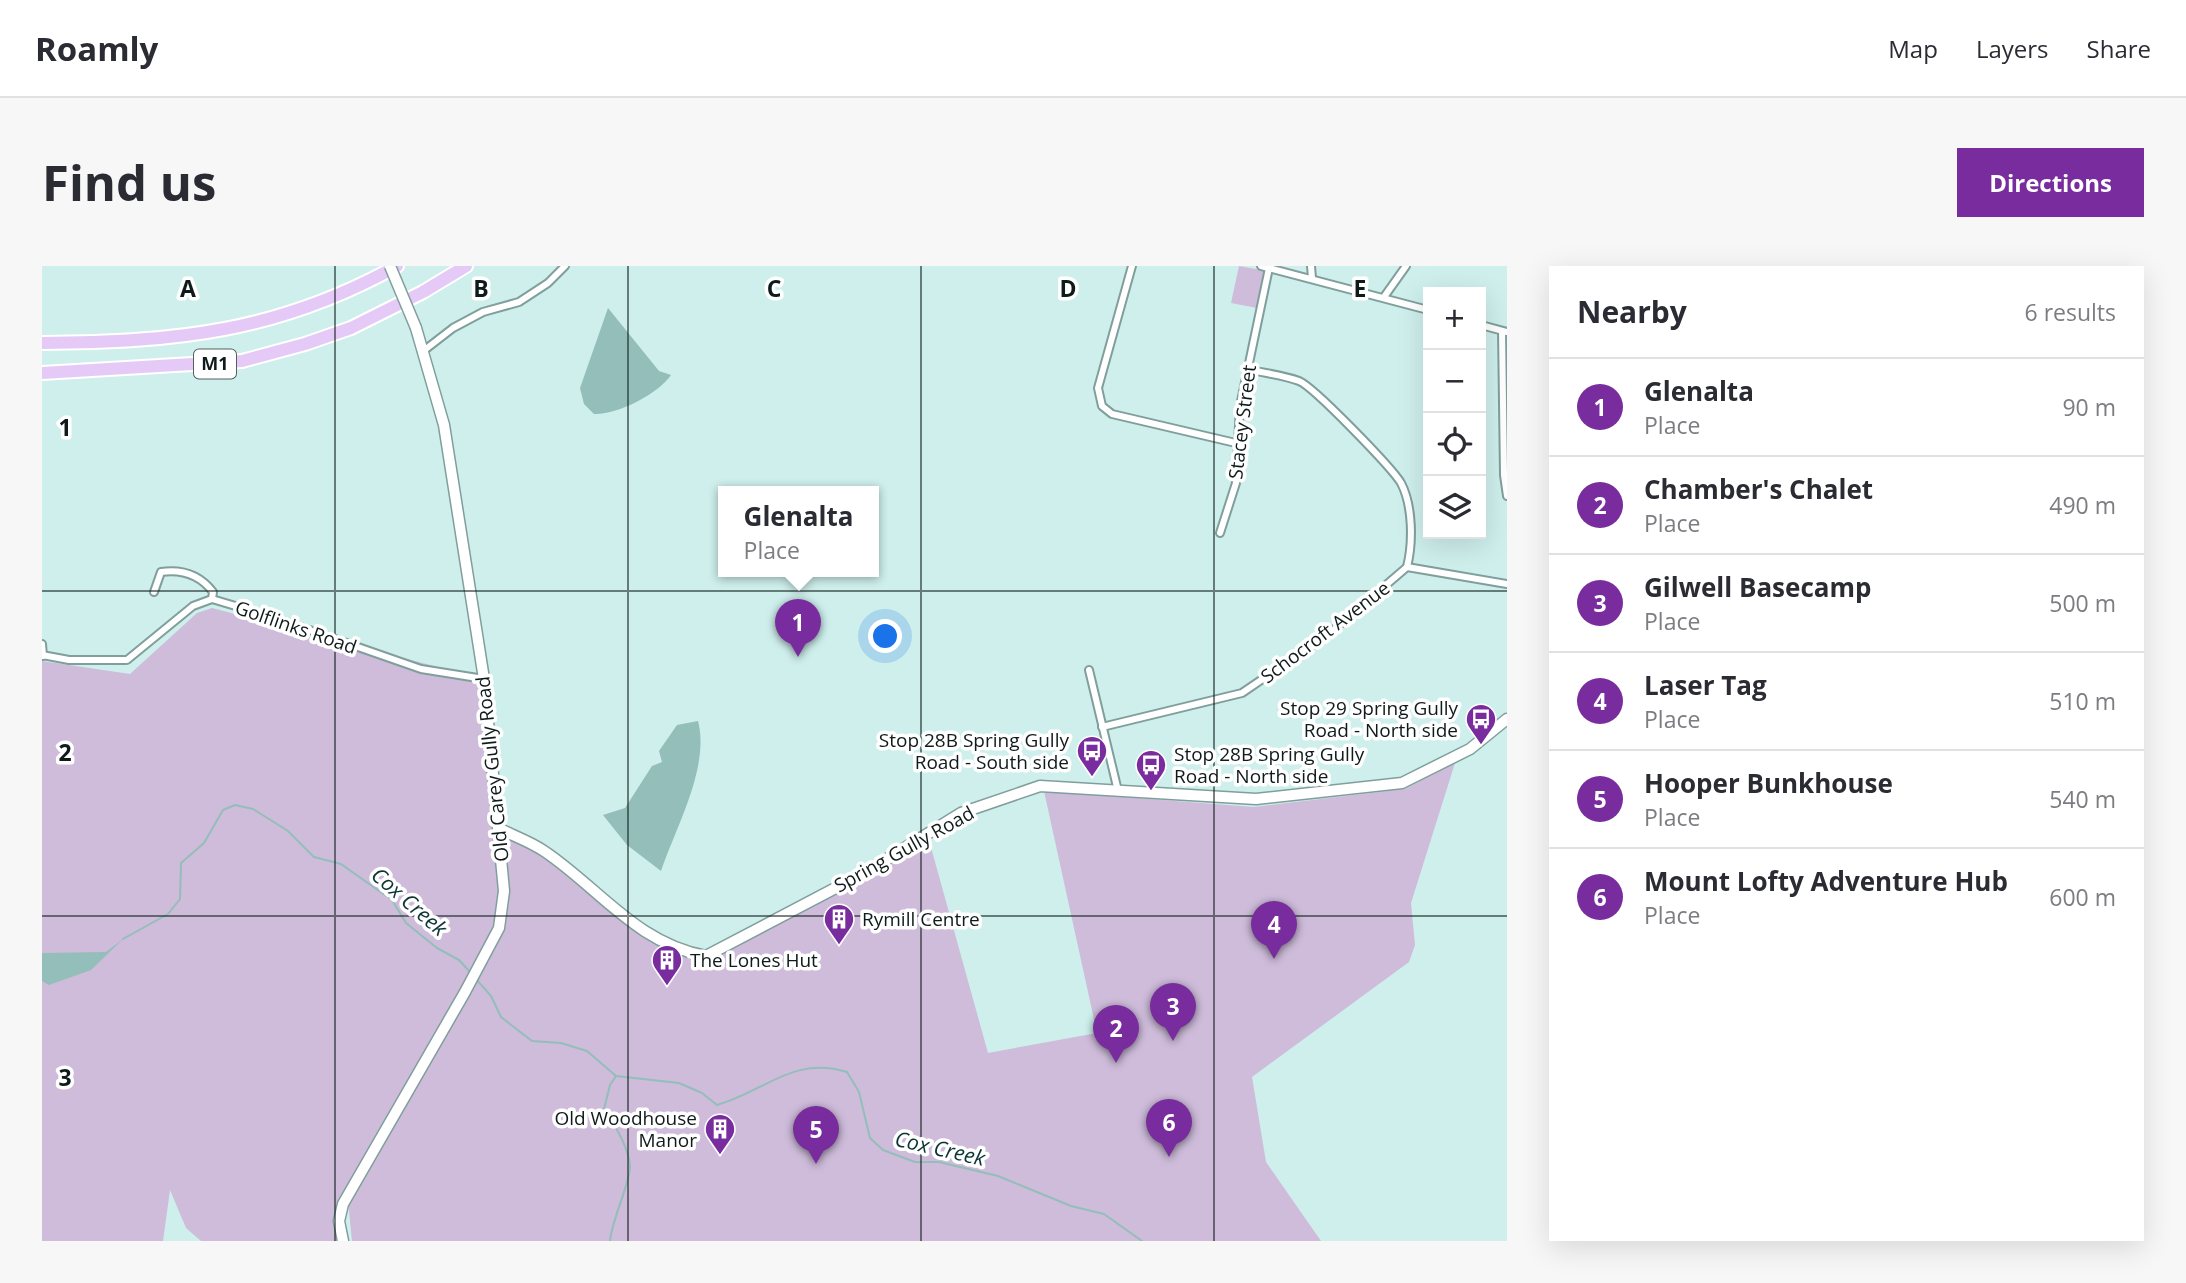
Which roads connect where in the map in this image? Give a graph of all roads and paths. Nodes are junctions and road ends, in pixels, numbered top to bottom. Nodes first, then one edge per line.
1 (390, 266) edge
2 (397, 266) edge
3 (466, 266) edge
4 (565, 266) edge
5 (1132, 266) edge
6 (1261, 266) edge
7 (1311, 266) edge
8 (1406, 266) edge
9 (1269, 268) junction
10 (1312, 278) junction
11 (1384, 297) junction
12 (1423, 309) edge
13 (1486, 327) edge
14 (1504, 332) edge
15 (42, 343) edge
16 (422, 352) junction
17 (1247, 369) junction
18 (42, 373) edge
19 (1240, 444) junction
20 (1507, 496) edge
21 (1220, 533) dead end
22 (1407, 567) junction
23 (1507, 584) edge
24 (154, 592) dead end
25 (212, 600) junction
26 (42, 644) edge
27 (42, 656) edge
28 (1089, 670) dead end
29 (484, 679) junction
30 (1507, 719) edge
31 (1102, 727) junction
32 (1118, 791) junction
33 (500, 829) junction
34 (343, 1241) edge

1 - 16 main road, Old Carey Gully Road, bridge
2 - 15 highway, M1
3 - 18 highway, M1
4 - 16 street
5 - 19 street
6 - 9 street
7 - 10 street
8 - 11 street
9 - 10 street
9 - 17 street, Stacey Street
10 - 11 street
11 - 12 street
13 - 14 street
14 - 20 street
16 - 29 main road, Old Carey Gully Road
17 - 19 street, Stacey Street
17 - 22 street
19 - 21 street, Stacey Street
22 - 23 street, Schocroft Avenue
22 - 31 street, Schocroft Avenue
24 - 25 street
25 - 27 street, Golflinks Road
25 - 29 street, Golflinks Road
26 - 27 street
28 - 31 street
29 - 33 main road, Old Carey Gully Road
30 - 32 main road, Spring Gully Road
31 - 32 street
32 - 33 main road, Spring Gully Road
33 - 34 main road, Old Carey Gully Road

